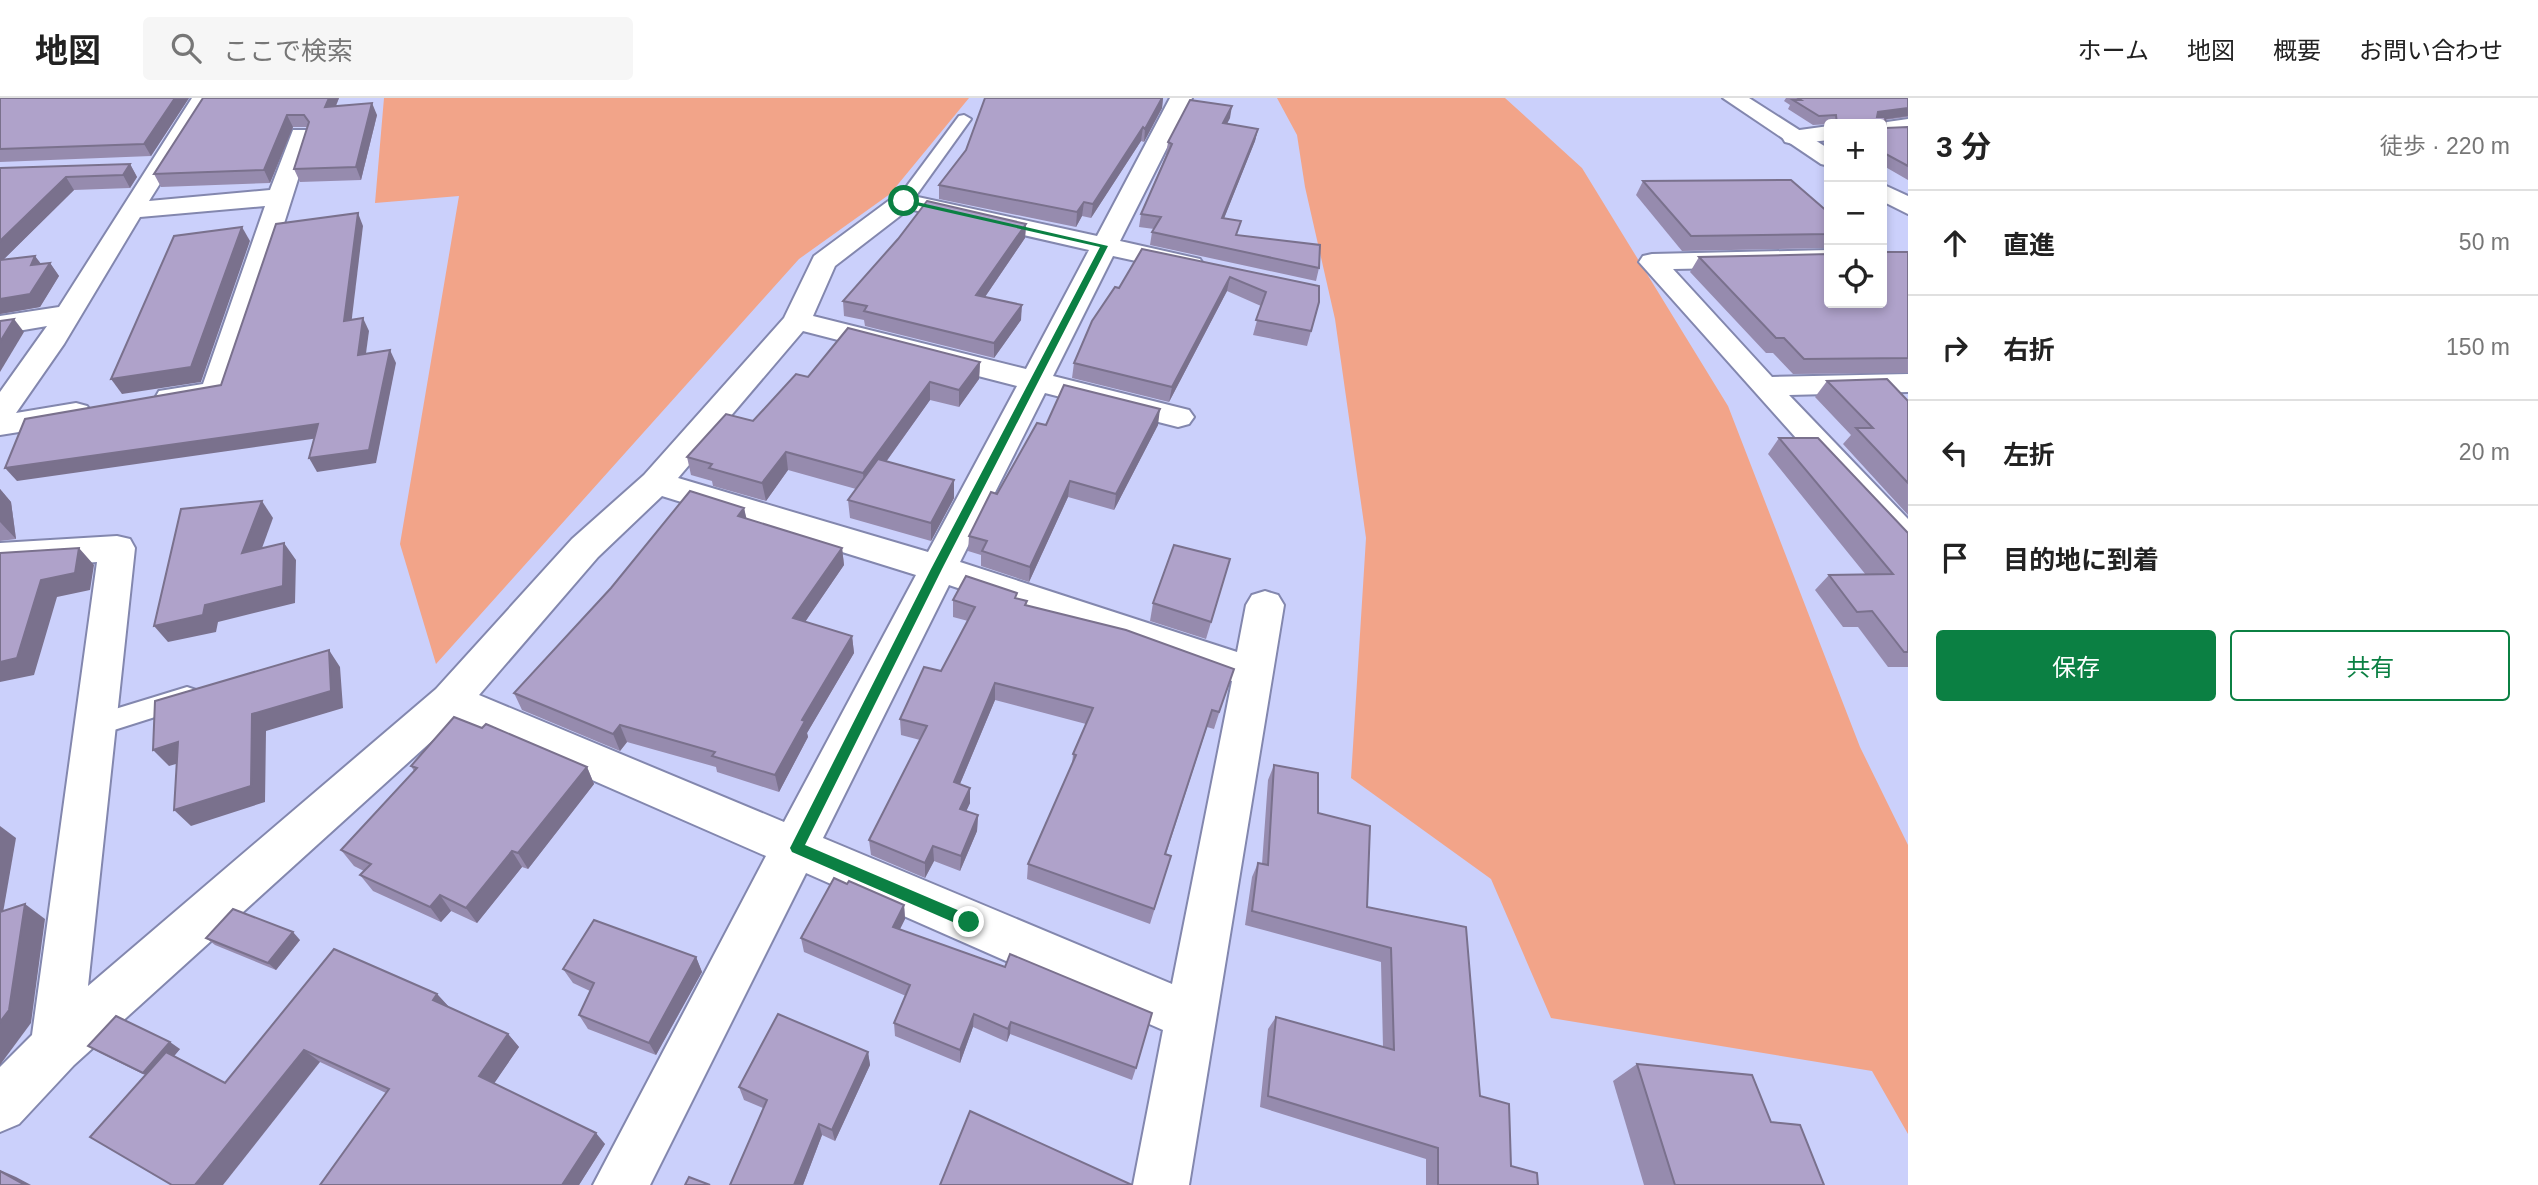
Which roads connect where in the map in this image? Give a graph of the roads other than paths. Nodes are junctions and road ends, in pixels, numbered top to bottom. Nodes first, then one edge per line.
1 (203, 98) edge
2 (1181, 98) edge
3 (1734, 98) edge
4 (964, 119) dead end
5 (1908, 126) edge
6 (1887, 128) edge
7 (1824, 134) edge
8 (300, 135) edge
9 (1793, 137) junction
10 (1824, 156) edge
11 (160, 166) junction
12 (133, 167) dead end
13 (1887, 194) edge
14 (280, 197) junction
15 (904, 201) junction
16 (1908, 207) edge
17 (131, 210) junction
18 (1105, 246) junction
19 (1824, 258) edge
20 (1214, 270) edge
21 (69, 314) junction
22 (797, 321) junction
23 (0, 325) edge
24 (1035, 380) junction
25 (1908, 383) edge
26 (1764, 386) junction
27 (6, 399) edge
28 (149, 402) edge
29 (108, 408) edge
30 (1178, 417) dead end
31 (0, 425) edge
32 (656, 483) junction
33 (1908, 541) edge
34 (0, 556) edge
35 (937, 569) junction
36 (1265, 605) dead end
37 (1254, 673) junction
38 (213, 689) edge
39 (450, 700) junction
40 (94, 726) junction
41 (797, 848) junction
42 (1191, 1017) junction
43 (56, 1047) junction
44 (0, 1105) edge
45 (621, 1185) edge
46 (1161, 1185) edge

1 - 11 street
2 - 18 street
3 - 9 street
4 - 15 lane
5 - 6 street
7 - 9 street
8 - 14 street
9 - 10 street
11 - 12 street
11 - 17 street
13 - 16 street
14 - 17 street
14 - 28 street
15 - 18 street
15 - 22 street
17 - 21 street
18 - 20 street
18 - 24 street
19 - 26 street
21 - 23 street
21 - 27 street
22 - 24 street
22 - 32 street
24 - 30 street
24 - 35 street
25 - 26 street
26 - 33 street
29 - 31 street
32 - 35 street
32 - 39 street
34 - 40 street
35 - 37 street
35 - 41 street
36 - 37 street
37 - 42 street
38 - 40 lane
39 - 41 street
39 - 43 street
40 - 43 street
41 - 42 street
41 - 45 street
42 - 46 street
43 - 44 street

